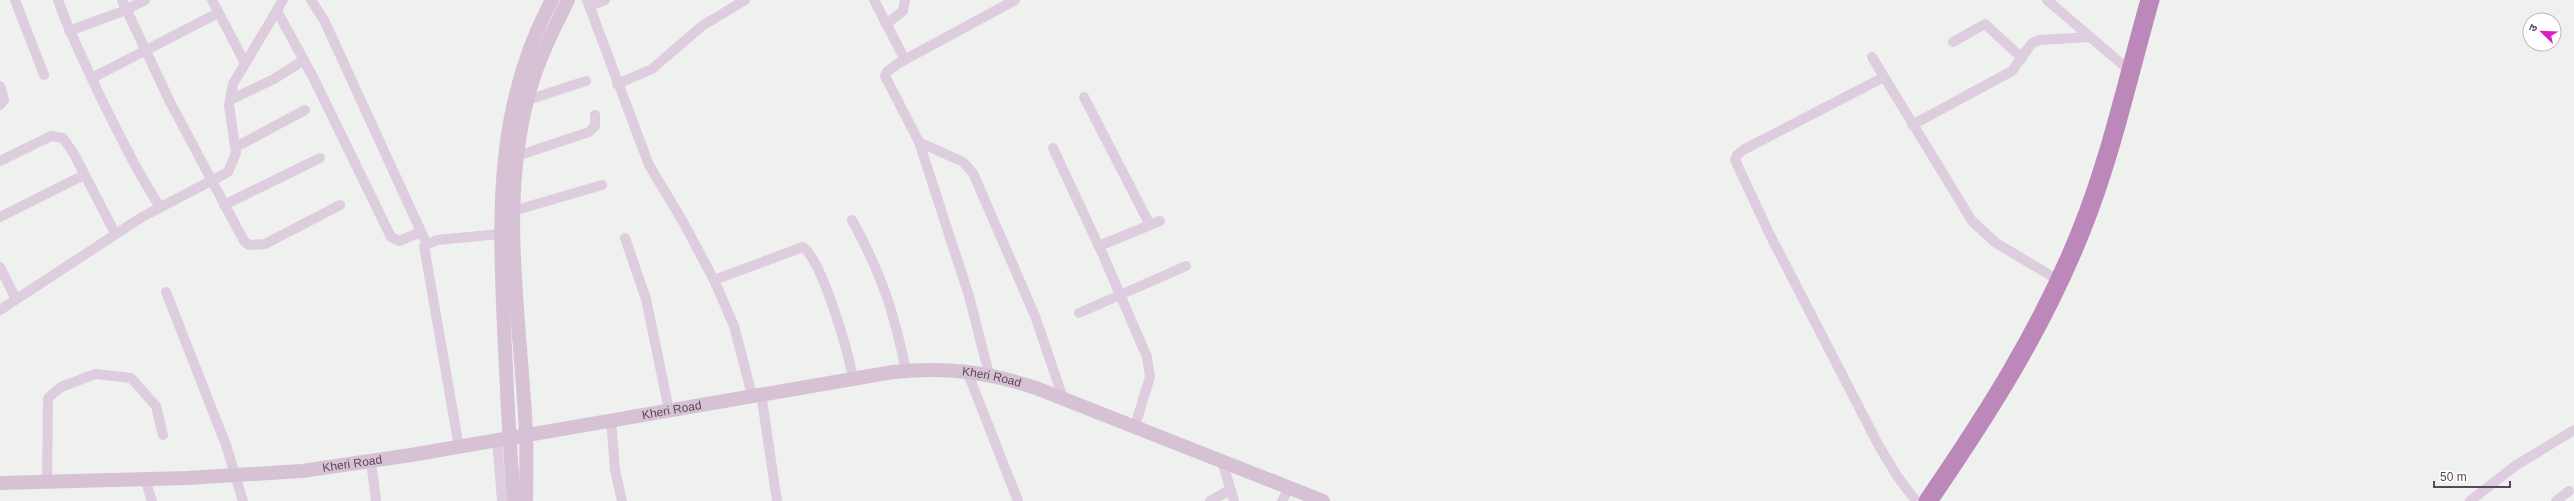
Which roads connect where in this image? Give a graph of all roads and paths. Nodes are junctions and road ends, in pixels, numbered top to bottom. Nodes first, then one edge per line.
1 (15, 0) edge
2 (58, 0) edge
3 (145, 0) edge
4 (212, 0) edge
5 (284, 0) edge
6 (311, 0) edge
7 (552, 0) edge
8 (568, 0) edge
9 (605, 0) edge
10 (745, 0) edge
11 (874, 0) edge
12 (905, 0) edge
13 (1015, 0) edge
14 (2047, 0) edge
15 (2150, 0) edge
16 (588, 3) edge
17 (124, 5) edge
18 (277, 11) junction
19 (218, 13) junction
20 (886, 24) junction
21 (69, 31) junction
22 (2090, 37) junction
23 (1953, 42) dead end
24 (145, 52) junction
25 (1872, 57) dead end
26 (2022, 58) junction
27 (304, 60) junction
28 (904, 60) junction
29 (245, 63) junction
30 (2130, 71) junction
31 (44, 75) dead end
32 (1884, 77) junction
33 (92, 78) junction
34 (586, 81) dead end
35 (617, 84) junction
36 (0, 86) edge
37 (1084, 97) dead end
38 (230, 100) junction
39 (528, 100) junction
40 (0, 105) edge
41 (305, 110) dead end
42 (595, 115) dead end
43 (1912, 125) junction
44 (919, 142) junction
45 (236, 147) junction
46 (1053, 148) dead end
47 (517, 156) junction
48 (320, 158) dead end
49 (0, 161) edge
50 (84, 175) junction
51 (212, 182) junction
52 (602, 185) dead end
53 (224, 205) junction
54 (340, 206) dead end
55 (160, 207) junction
56 (513, 211) junction
57 (0, 217) edge
58 (852, 220) dead end
59 (1160, 221) dead end
60 (1150, 225) junction
61 (421, 232) junction
62 (115, 233) junction
63 (500, 234) junction
64 (625, 238) dead end
65 (426, 244) junction
66 (1099, 246) junction
67 (1186, 266) dead end
68 (0, 267) edge
69 (714, 280) junction
70 (2060, 281) junction
71 (166, 292) dead end
72 (1120, 294) junction
73 (16, 299) junction
74 (0, 310) edge
75 (1079, 313) dead end
76 (906, 371) junction
77 (967, 371) junction
78 (989, 374) junction
79 (853, 378) junction
80 (757, 394) junction
81 (1063, 398) junction
82 (669, 410) junction
83 (611, 420) junction
84 (1135, 426) junction
85 (2574, 430) edge
86 (163, 435) dead end
87 (513, 437) junction
88 (459, 447) junction
89 (371, 461) junction
90 (1222, 461) junction
91 (236, 474) junction
92 (145, 479) junction
93 (47, 482) junction
94 (0, 483) edge
95 (1289, 488) junction
96 (1230, 490) junction
97 (2569, 492) dead end
98 (152, 501) edge
99 (243, 501) edge
100 (376, 501) edge
101 (502, 501) edge
102 (514, 501) edge
103 (526, 501) edge
104 (622, 501) edge
105 (778, 501) edge
106 (1018, 501) edge
107 (1210, 501) edge
108 (1234, 501) edge
109 (1282, 501) edge
110 (1322, 501) edge
111 (1916, 501) edge
112 (1928, 501) edge
113 (2470, 501) edge
114 (2556, 501) edge

1 - 31 street
2 - 21 street
3 - 17 street
4 - 19 street
5 - 18 street
6 - 61 street
7 - 63 street
8 - 39 street
9 - 16 street
10 - 35 street
11 - 20 street
12 - 20 street
13 - 28 street
14 - 22 street
15 - 30 highway
16 - 35 street
17 - 21 street
17 - 24 street
18 - 27 street
18 - 29 street
19 - 24 street
19 - 29 street
20 - 28 street
21 - 33 street
22 - 26 street
22 - 30 street
23 - 26 street
24 - 33 street
24 - 51 street
25 - 32 street
26 - 43 street
27 - 38 street
27 - 61 street
28 - 44 street
29 - 38 street
30 - 70 highway
32 - 43 street
32 - 111 street
33 - 55 street
34 - 39 street
35 - 69 street
36 - 40 street
37 - 60 street
38 - 45 street
39 - 47 street
41 - 45 street
42 - 47 street
43 - 70 street
44 - 78 street
44 - 81 street
45 - 51 street
46 - 66 street
47 - 56 street
48 - 53 street
49 - 50 street
50 - 57 street
50 - 62 street
51 - 53 street
51 - 55 street
52 - 56 street
53 - 54 street
55 - 62 street
56 - 87 street
58 - 76 street
59 - 60 street
60 - 66 street
61 - 65 street
62 - 73 street
63 - 65 street
63 - 87 street
64 - 82 street
65 - 88 street
66 - 72 street
67 - 72 street
68 - 73 street
69 - 79 street
69 - 80 street
70 - 112 highway
71 - 91 street
72 - 75 street
72 - 84 street
73 - 74 street
76 - 77 street, Kheri Road
76 - 79 street, Kheri Road
77 - 78 street, Kheri Road
77 - 106 street
78 - 81 street, Kheri Road
79 - 80 street, Kheri Road
80 - 82 street, Kheri Road
80 - 105 street
81 - 84 street, Kheri Road
82 - 83 street, Kheri Road
83 - 87 street, Kheri Road
83 - 104 street
84 - 90 street, Kheri Road
85 - 113 street
86 - 93 street
87 - 88 street, Kheri Road
87 - 101 street
87 - 102 street
87 - 103 street
88 - 89 street, Kheri Road
89 - 91 street, Kheri Road
89 - 100 street
90 - 95 street, Kheri Road
90 - 96 street
91 - 92 street, Kheri Road
91 - 99 street
92 - 93 street, Kheri Road
92 - 98 street
93 - 94 street, Kheri Road
95 - 109 street
95 - 110 street, Kheri Road
96 - 107 street
96 - 108 street
97 - 114 street

